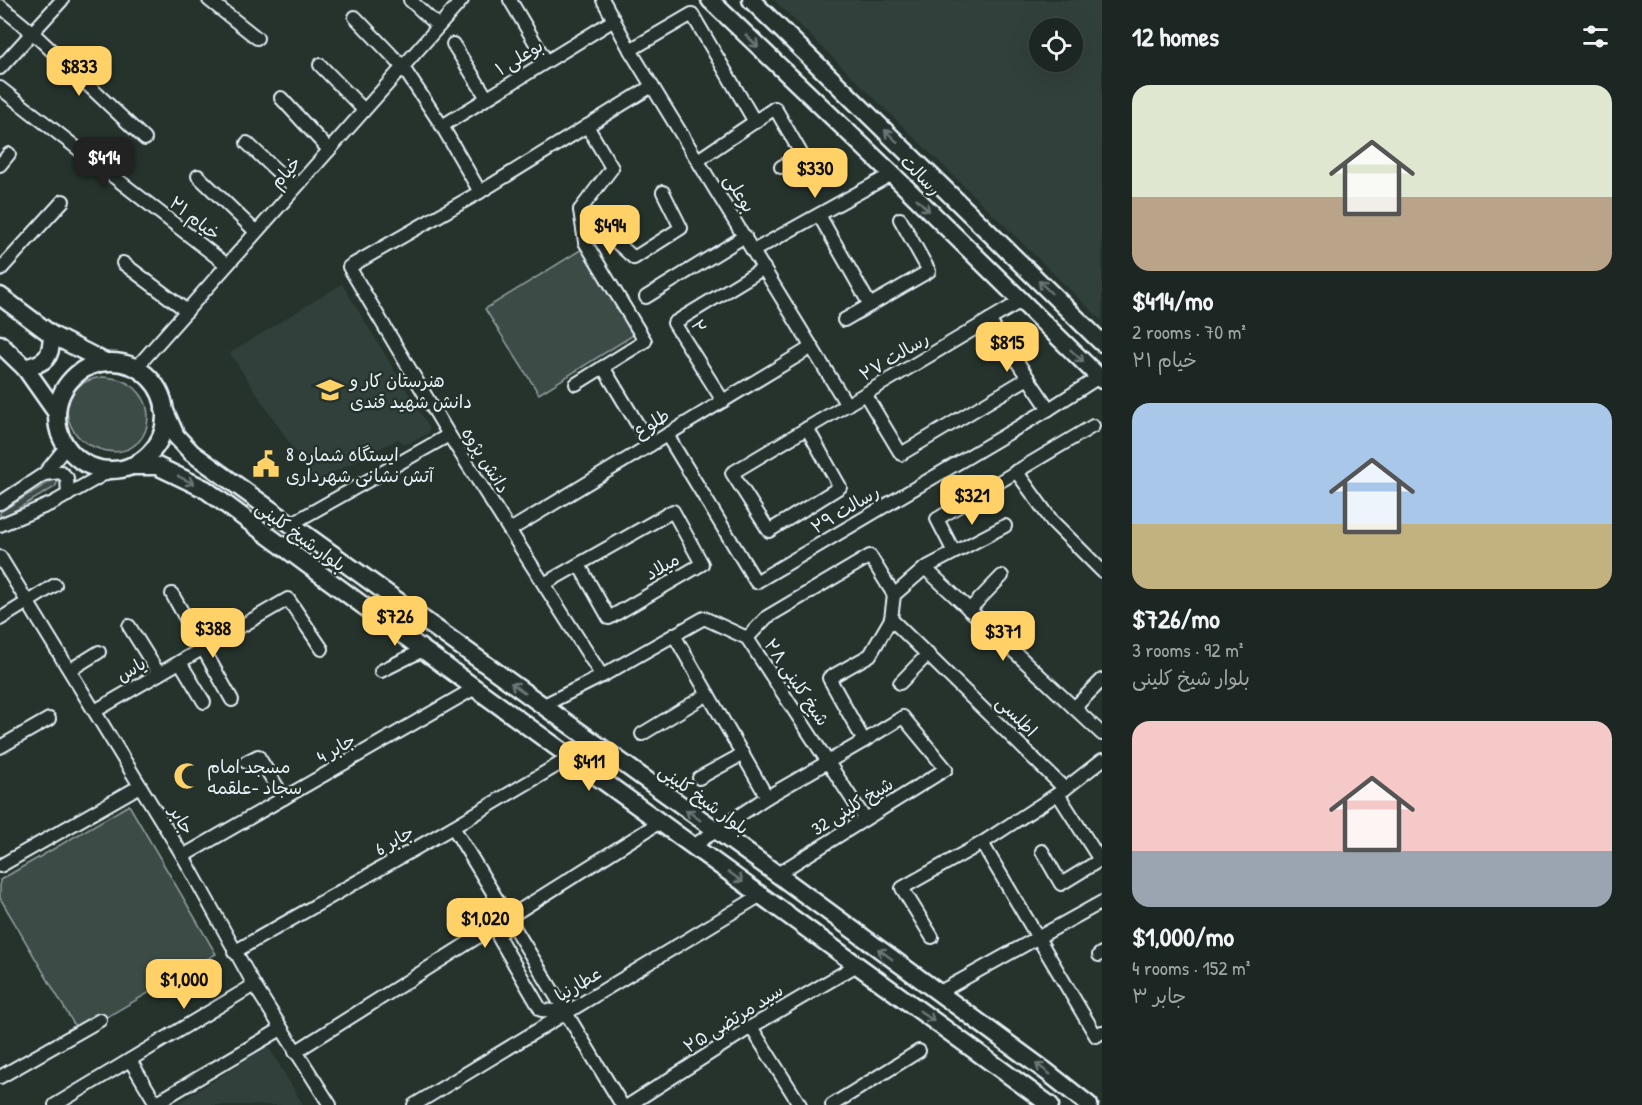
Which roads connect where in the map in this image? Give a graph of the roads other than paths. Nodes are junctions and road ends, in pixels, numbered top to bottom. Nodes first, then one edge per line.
1 (62, 0) edge
2 (209, 0) edge
3 (410, 0) edge
4 (462, 0) edge
5 (510, 0) edge
6 (603, 0) edge
7 (710, 0) edge
8 (752, 0) edge
9 (0, 6) edge
10 (355, 16) dead end
11 (614, 20) junction
12 (438, 26) junction
13 (33, 33) junction
14 (257, 38) dead end
15 (453, 44) dead end
16 (630, 50) junction
17 (546, 62) junction
18 (320, 65) dead end
19 (402, 66) junction
20 (0, 68) edge
21 (652, 86) junction
22 (0, 88) edge
23 (281, 98) dead end
24 (487, 98) junction
25 (364, 110) junction
26 (755, 122) junction
27 (442, 126) junction
28 (587, 126) junction
29 (145, 139) dead end
30 (247, 143) dead end
31 (329, 150) junction
32 (9, 154) dead end
33 (911, 156) junction
34 (698, 160) junction
35 (0, 165) edge
36 (781, 167) dead end
37 (892, 174) junction
38 (198, 176) dead end
39 (295, 188) junction
40 (480, 192) junction
41 (663, 192) dead end
42 (63, 201) dead end
43 (580, 210) junction
44 (819, 215) junction
45 (900, 219) dead end
46 (256, 232) junction
47 (745, 236) junction
48 (753, 251) junction
49 (123, 263) dead end
50 (227, 265) junction
51 (764, 268) junction
52 (0, 270) edge
53 (0, 296) edge
54 (646, 297) dead end
55 (1021, 301) junction
56 (870, 304) junction
57 (187, 310) junction
58 (844, 320) dead end
59 (989, 320) junction
60 (52, 335) junction
61 (1102, 343) edge
62 (812, 347) junction
63 (3, 352) edge
64 (105, 362) junction
65 (603, 367) junction
66 (25, 368) junction
67 (136, 368) junction
68 (1028, 378) junction
69 (1100, 379) edge
70 (576, 384) dead end
71 (865, 394) junction
72 (723, 401) junction
73 (847, 405) junction
74 (164, 409) junction
75 (1049, 409) junction
76 (57, 412) junction
77 (1093, 426) dead end
78 (807, 428) junction
79 (449, 435) junction
80 (667, 435) junction
81 (650, 445) junction
82 (66, 447) junction
83 (131, 465) junction
84 (113, 470) junction
85 (1016, 471) junction
86 (44, 474) junction
87 (68, 495) junction
88 (0, 503) edge
89 (291, 524) junction
90 (0, 525) edge
91 (1005, 526) dead end
92 (510, 530) junction
93 (273, 540) junction
94 (954, 552) junction
95 (0, 556) edge
96 (579, 565) junction
97 (925, 568) junction
98 (1102, 571) edge
99 (1002, 576) dead end
100 (544, 584) junction
101 (55, 585) dead end
102 (172, 594) dead end
103 (894, 595) junction
104 (29, 602) junction
105 (969, 610) junction
106 (0, 619) edge
107 (891, 619) junction
108 (129, 626) dead end
109 (675, 635) junction
110 (747, 638) junction
111 (202, 648) junction
112 (322, 649) dead end
113 (423, 650) junction
114 (99, 652) dead end
115 (928, 654) junction
116 (180, 662) junction
117 (70, 670) junction
118 (381, 671) dead end
119 (159, 674) junction
120 (602, 676) junction
121 (1102, 680) edge
122 (900, 683) dead end
123 (475, 688) junction
124 (708, 694) junction
125 (232, 700) dead end
126 (204, 702) dead end
127 (542, 706) junction
128 (1074, 708) junction
129 (95, 711) junction
130 (49, 719) dead end
131 (642, 734) dead end
132 (1102, 734) edge
133 (864, 741) junction
134 (0, 747) edge
135 (743, 754) junction
136 (571, 758) junction
137 (246, 762) dead end
138 (829, 762) junction
139 (1099, 766) edge
140 (699, 778) dead end
141 (140, 786) junction
142 (1061, 792) junction
143 (767, 797) junction
144 (284, 798) junction
145 (865, 819) junction
146 (660, 822) junction
147 (453, 827) junction
148 (714, 831) junction
149 (982, 843) junction
150 (693, 846) junction
151 (1042, 851) dead end
152 (183, 856) junction
153 (0, 866) edge
154 (777, 874) junction
155 (761, 895) junction
156 (1102, 902) edge
157 (508, 917) junction
158 (932, 937) dead end
159 (1038, 938) junction
160 (234, 952) junction
161 (857, 965) junction
162 (254, 985) junction
163 (939, 993) junction
164 (566, 1012) junction
165 (100, 1020) dead end
166 (751, 1027) junction
167 (281, 1029) junction
168 (1102, 1032) edge
169 (919, 1051) dead end
170 (295, 1052) junction
171 (130, 1060) junction
172 (0, 1077) edge
173 (156, 1104) edge
174 (55, 1105) edge
175 (330, 1105) edge
176 (414, 1105) edge
177 (622, 1105) edge
178 (629, 1105) edge
179 (800, 1105) edge
180 (832, 1105) edge
181 (1050, 1105) edge
182 (1089, 1105) edge

1 - 13 street
2 - 14 street
3 - 12 street
4 - 12 street, خیام
5 - 17 street
6 - 11 street, بوعلی
7 -> 37 main road, رسالت
33 -> 8 main road, رسالت
9 - 13 street
10 - 19 street
11 - 16 street, بوعلی
11 - 17 street, ۱ بوعلی
12 - 19 street, خیام
13 - 20 street
13 - 29 street
15 - 24 street
16 - 21 street, بوعلی
16 - 26 street
17 - 24 street, ۱ بوعلی
18 - 25 street
19 - 25 street, خیام
19 - 27 street
21 - 28 street
21 - 34 street, بوعلی
22 - 50 street, خیام ۲۱
23 - 31 street
24 - 27 street, ۱ بوعلی
25 - 31 street, خیام
26 - 34 street
26 - 36 street
27 - 40 street
28 - 40 street
28 - 43 street
30 - 39 street
31 - 39 street, خیام
32 - 35 street
33 - 37 main road
61 -> 33 main road, رسالت
34 - 47 street, بوعلی
37 - 44 street
37 -> 55 main road, رسالت
38 - 46 street
39 - 46 street, خیام
40 - 79 street, دانش پژوه
41 - 43 street
42 - 52 street
43 - 65 street
44 - 48 street
44 - 56 street
45 - 56 street
46 - 50 street, خیام
47 - 48 street, بوعلی
47 - 54 street
48 - 51 street, بوعلی
49 - 57 street
50 - 57 street, خیام
51 - 62 street, بوعلی
51 - 72 street, ۲
53 - 60 main road
55 - 59 street, رسالت ۲۷
55 -> 69 main road, رسالت
56 - 58 street
57 - 67 street, خیام
59 - 68 street
59 - 71 street, رسالت ۲۷
60 - 64 main road
60 - 66 main road
62 - 72 street, طلوع
62 - 73 street, بوعلی
63 - 66 main road
64 - 67 main road
64 - 76 main road
65 - 70 street
65 - 81 street
66 - 76 main road
67 - 74 main road
68 - 71 street
68 - 75 street
69 - 75 street, رسالت ۲۹
71 - 73 street, رسالت ۲۷
72 - 80 street, طلوع
73 - 78 street, رسالت ۲۷
74 - 83 main road
74 - 89 main road, بلوار شیخ کلینی
75 - 80 street, رسالت ۲۹
76 - 82 main road
77 - 85 street
78 - 78 street, رسالت ۲۷
79 - 89 street
79 - 92 street, دانش پژوه
80 - 81 street, طلوع
81 - 92 street, طلوع
82 - 84 main road
82 - 86 street
83 - 84 main road
83 -> 93 main road, بلوار شیخ کلینی
84 - 87 street
85 - 94 street
85 - 98 street
86 - 87 street
86 - 88 street
87 - 90 street
89 - 93 main road
127 -> 89 main road, بلوار شیخ کلینی
91 - 94 street
92 - 100 street, دانش پژوه
93 - 113 main road, بلوار شیخ کلینی
94 - 97 street
95 - 104 street, جابر
96 - 96 street, میلاد
96 - 100 street, میلاد
97 - 103 street
97 - 105 street
99 - 105 street
100 - 120 street, دانش پژوه
101 - 104 street
102 - 111 street
103 - 107 street
103 - 110 street
104 - 106 street
104 - 117 street, جابر
105 - 128 street
107 - 115 street, اطلسی
107 - 133 street
108 - 119 street
109 - 110 street, شیخ کلینی ۲۸
109 - 120 street, شیخ کلینی ۲۸
109 - 124 street
110 - 138 street, شیخ کلینی ۲۸
111 - 112 street, یاس
111 - 116 street, یاس
111 - 125 street
113 - 118 street
113 - 123 main road, بلوار شیخ کلینی
114 - 117 street
115 - 122 street
115 - 142 street, اطلسی
116 - 119 street, یاس
116 - 126 street
117 - 129 street, جابر
119 - 129 street, یاس
120 - 127 street, شیخ کلینی ۲۸
121 - 128 street
123 - 136 main road, بلوار شیخ کلینی
123 - 144 street, جابر 4
124 - 131 street
124 - 135 street
148 -> 127 main road, بلوار شیخ کلینی
128 - 132 street
129 - 141 street, جابر
130 - 134 street
133 - 138 street
133 - 145 street, شیخ کلینی 32
135 - 140 street
135 - 143 street
136 - 146 main road, بلوار شیخ کلینی
136 - 147 street, جابر 6
137 - 144 street
138 - 143 street
138 - 145 street, شیخ کلینی ۲۸
139 - 142 street
141 - 152 street, جابر
141 - 153 street
142 - 149 street
142 - 151 street, اطلسی
143 - 148 street
144 - 152 street, جابر 4
145 - 154 street, شیخ کلینی 32
146 - 150 main road, بلوار شیخ کلینی
146 - 157 street
147 - 157 street
147 - 160 street, جابر 6
148 - 150 street
148 - 154 main road, بلوار شیخ کلینی
149 - 158 street
149 - 159 street
150 -> 155 main road, بلوار شیخ کلینی
152 - 160 street, جابر
163 -> 154 main road, بلوار شیخ کلینی
155 - 161 main road, بلوار شیخ کلینی
155 - 164 street, عطارنیا
156 - 159 street
157 - 164 street
157 - 164 street
157 - 170 street
159 - 163 street
159 - 168 street
160 - 162 street, جابر
161 - 166 street, ۲۵ سید مرتضی
161 -> 181 main road, بلوار شیخ کلینی
162 - 167 street, جابر
162 - 171 street
182 -> 163 main road, بلوار شیخ کلینی
164 - 176 street, عطارنیا
164 - 177 street
165 - 172 street
166 - 178 street, ۲۵ سید مرتضی
166 - 179 street
167 - 170 street, جابر
167 - 173 street
169 - 180 street
170 - 175 street, جابر
171 - 173 street
171 - 174 street

